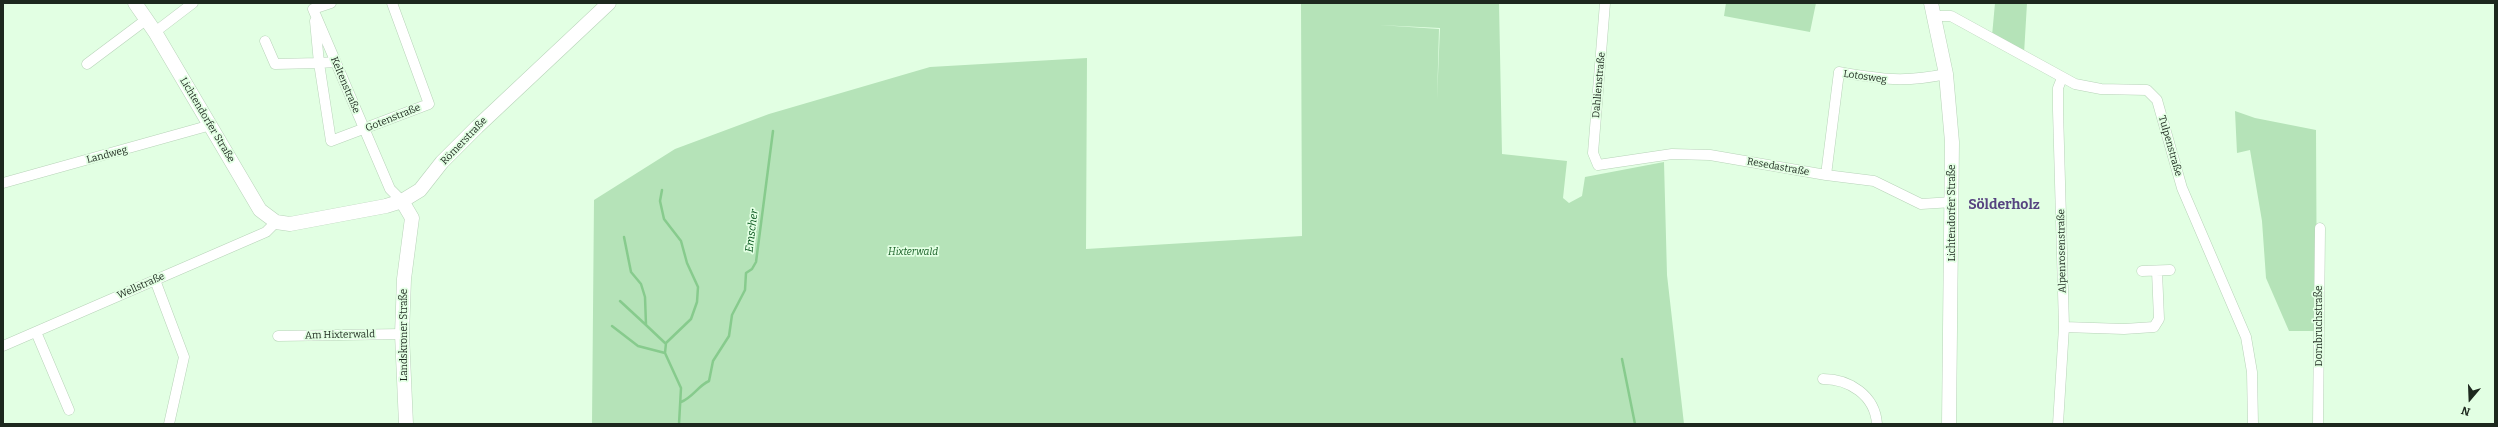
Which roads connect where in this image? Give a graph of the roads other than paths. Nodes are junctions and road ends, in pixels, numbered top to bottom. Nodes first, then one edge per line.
1 (135, 3) edge
2 (193, 3) edge
3 (331, 3) edge
4 (392, 3) edge
5 (610, 3) edge
6 (1605, 3) edge
7 (1932, 9) edge
8 (313, 10) junction
9 (146, 19) junction
10 (155, 32) junction
11 (265, 41) dead end
12 (335, 62) junction
13 (319, 63) junction
14 (87, 64) dead end
15 (1946, 74) junction
16 (2062, 78) junction
17 (211, 125) junction
18 (364, 129) junction
19 (1598, 165) joint
20 (1826, 175) junction
21 (3, 183) edge
22 (402, 201) junction
23 (1953, 202) junction
24 (283, 223) junction
25 (2320, 228) dead end
26 (2157, 270) junction
27 (2170, 270) dead end
28 (2142, 271) dead end
29 (155, 280) junction
30 (2064, 327) junction
31 (36, 332) junction
32 (402, 334) junction
33 (278, 336) dead end
34 (3, 346) edge
35 (1823, 379) dead end
36 (69, 410) dead end
37 (169, 424) edge
38 (406, 424) edge
39 (1877, 424) edge
40 (1949, 424) edge
41 (2058, 424) edge
42 (2253, 424) edge
43 (2318, 424) edge

1 - 9 street, Lichtendorfer Straße
2 - 10 street
3 - 8 street
4 - 18 street, Gotenstraße
5 - 22 street, Römerstraße
6 - 19 street, Dahlienstraße
7 - 15 street, Lichtendorfer Straße
7 - 16 street, Tulpenstraße
8 - 12 street, Keltenstraße
8 - 13 street, Gotenstraße
9 - 10 street, Lichtendorfer Straße
9 - 14 street
10 - 17 street, Lichtendorfer Straße
11 - 13 street
12 - 13 street
12 - 18 street, Keltenstraße
13 - 18 street, Gotenstraße
15 - 20 street, Lotosweg
15 - 23 street, Lichtendorfer Straße
16 - 30 street, Alpenrosenstraße
16 - 42 street, Tulpenstraße
17 - 21 street, Landweg
17 - 24 street, Lichtendorfer Straße
18 - 22 street, Keltenstraße
19 - 20 street, Resedastraße
20 - 23 street, Resedastraße
22 - 24 street, Römerstraße
22 - 32 street, Landskroner Straße
23 - 40 street, Lichtendorfer Straße
24 - 29 street, Wellstraße
25 - 43 street, Dornbruchstraße
26 - 27 street
26 - 28 street
26 - 30 street
29 - 31 street, Wellstraße
29 - 37 street
30 - 41 street, Alpenrosenstraße
31 - 34 street, Wellstraße
31 - 36 street
32 - 33 street, Am Hixterwald
32 - 38 street, Landskroner Straße
35 - 39 street

